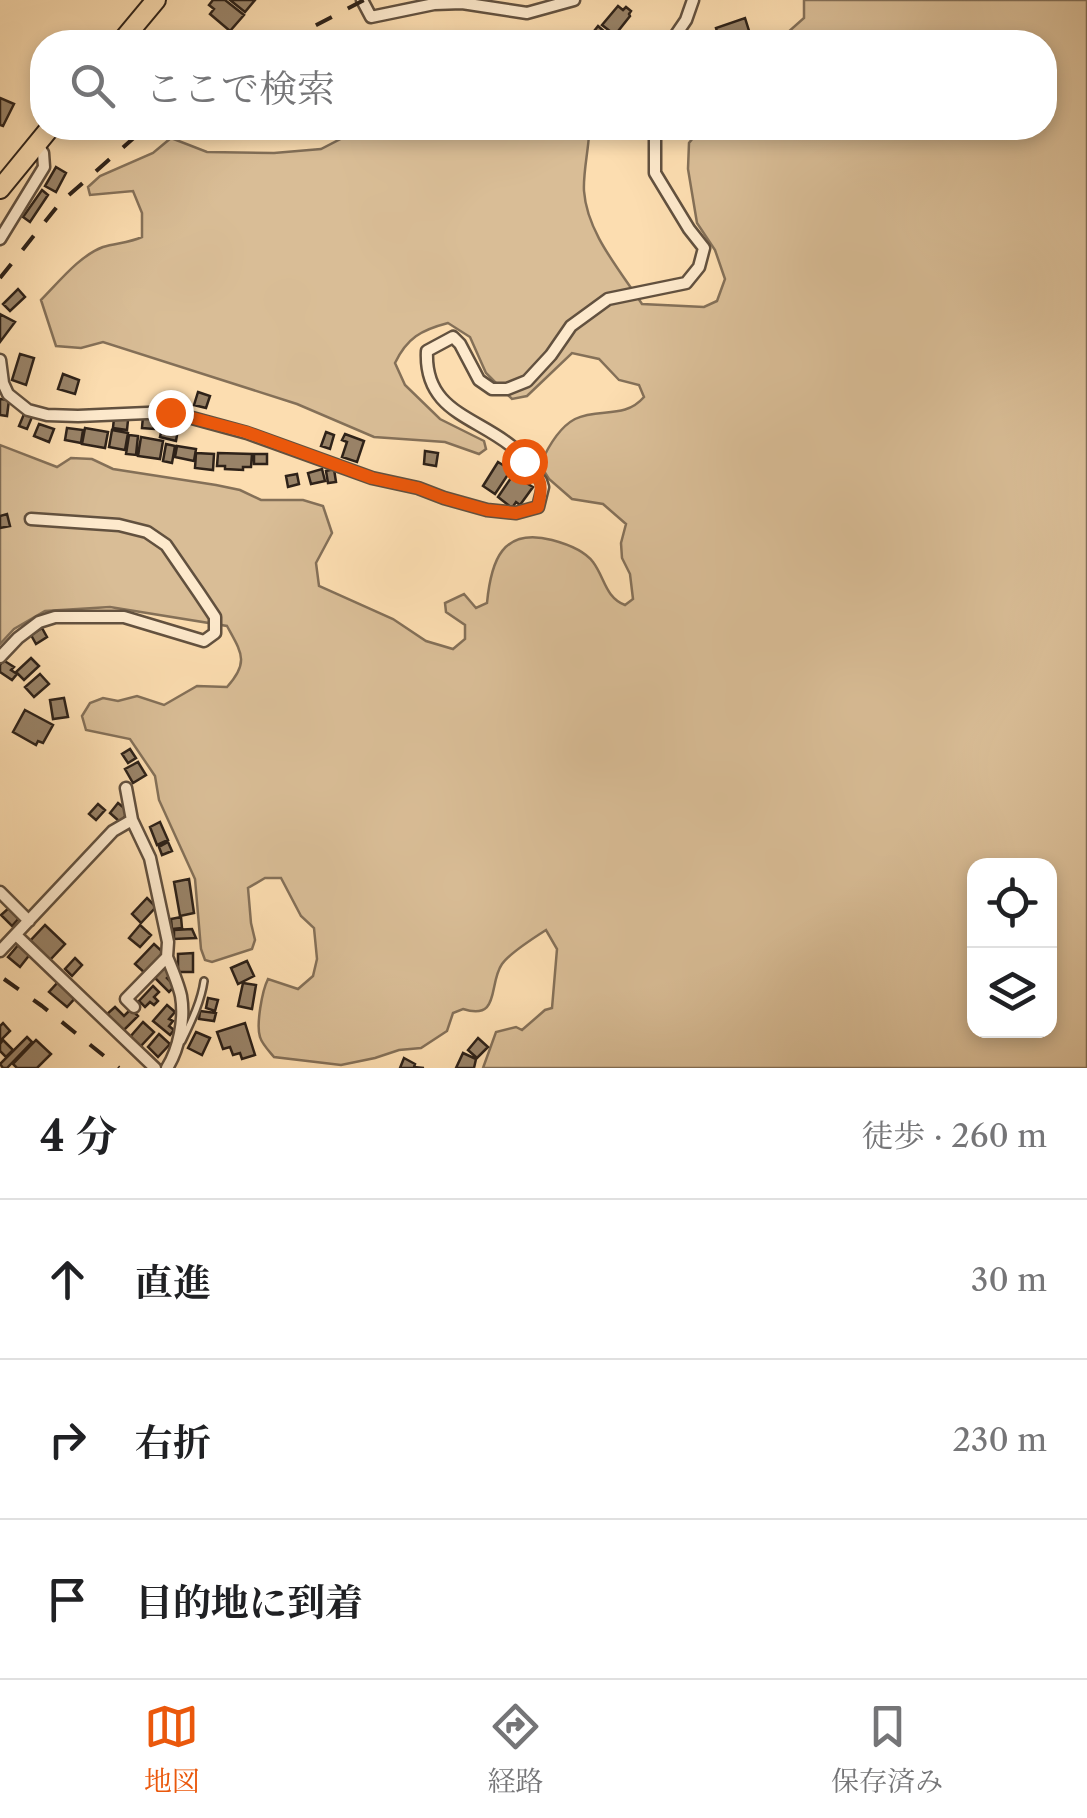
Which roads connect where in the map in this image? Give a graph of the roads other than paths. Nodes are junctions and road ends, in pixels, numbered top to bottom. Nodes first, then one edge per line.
1 (156, 0) edge
2 (362, 0) edge
3 (574, 0) edge
4 (692, 0) edge
5 (131, 30) edge
6 (679, 30) edge
7 (40, 140) edge
8 (655, 140) edge
9 (37, 144) junction
10 (0, 189) edge
11 (0, 239) edge
12 (0, 360) edge
13 (31, 519) dead end
14 (0, 657) edge
15 (126, 788) dead end
16 (132, 820) junction
17 (0, 892) edge
18 (29, 921) junction
19 (16, 935) junction
20 (0, 951) edge
21 (167, 956) junction
22 (204, 981) dead end
23 (134, 1007) dead end
24 (175, 1052) junction
25 (155, 1068) edge
26 (167, 1068) edge

1 - 5 highway
2 - 3 street
4 - 6 street
7 - 9 highway
8 - 12 street
9 - 10 highway
9 - 11 street
13 - 14 street
15 - 16 street
16 - 18 street
16 - 21 street
17 - 18 street
18 - 19 street
19 - 20 street
19 - 25 street
21 - 23 street
21 - 24 street
22 - 24 lane
24 - 26 street

